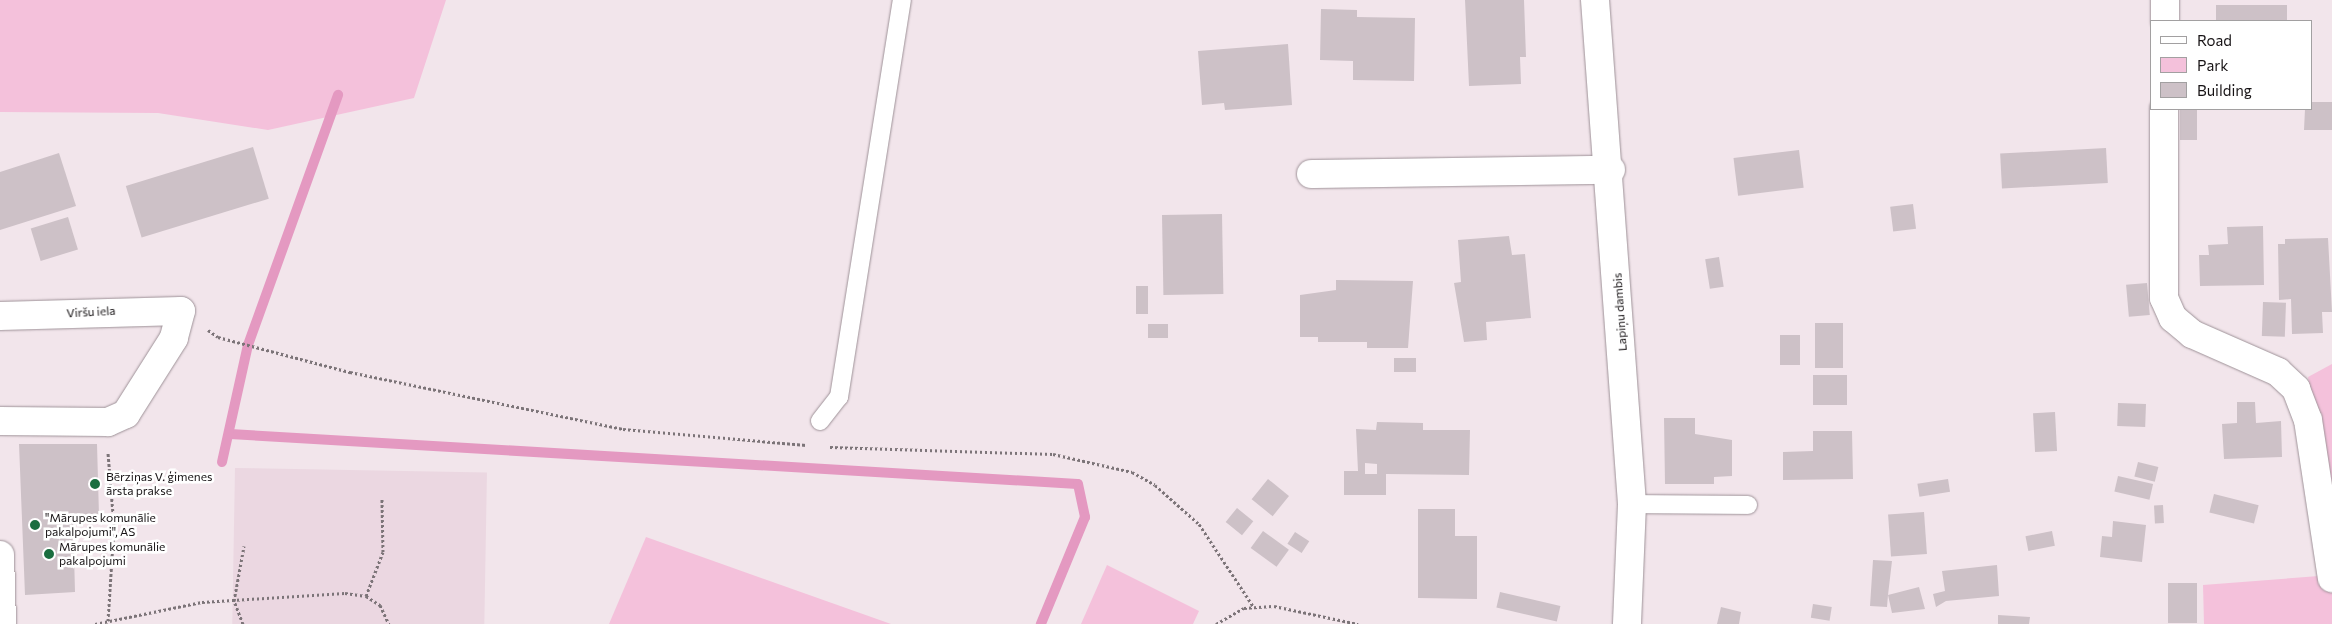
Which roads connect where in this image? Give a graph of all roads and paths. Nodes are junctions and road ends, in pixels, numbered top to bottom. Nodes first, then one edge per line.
1 (902, 0) edge
2 (1595, 0) edge
3 (2166, 0) edge
4 (2165, 20) edge
5 (2164, 110) edge
6 (1611, 170) junction
7 (1311, 174) dead end
8 (182, 312) junction
9 (0, 316) edge
10 (820, 420) dead end
11 (0, 422) edge
12 (108, 422) junction
13 (816, 446) dead end
14 (826, 446) dead end
15 (382, 499) dead end
16 (1632, 504) junction
17 (1748, 505) dead end
18 (244, 546) dead end
19 (0, 555) edge
20 (2332, 578) edge
21 (366, 596) junction
22 (234, 602) junction
23 (1253, 606) junction
24 (108, 621) junction
25 (2, 624) edge
26 (95, 624) edge
27 (243, 624) edge
28 (389, 624) edge
29 (1216, 624) edge
30 (1358, 624) edge
31 (1627, 624) edge

1 - 10 lane
2 - 6 street, Lapiņu dambis
3 - 4 street
5 - 20 street
6 - 7 street
6 - 16 street, Lapiņu dambis
8 - 9 street, Viršu iela
8 - 12 street
8 - 13 path
11 - 12 street
12 - 24 path
14 - 23 path
15 - 21 path
16 - 17 lane
16 - 31 street, Lapiņu dambis
18 - 22 path
19 - 25 street
21 - 22 path
21 - 28 path
22 - 24 path
22 - 27 path
23 - 29 path
23 - 30 path
24 - 26 path

